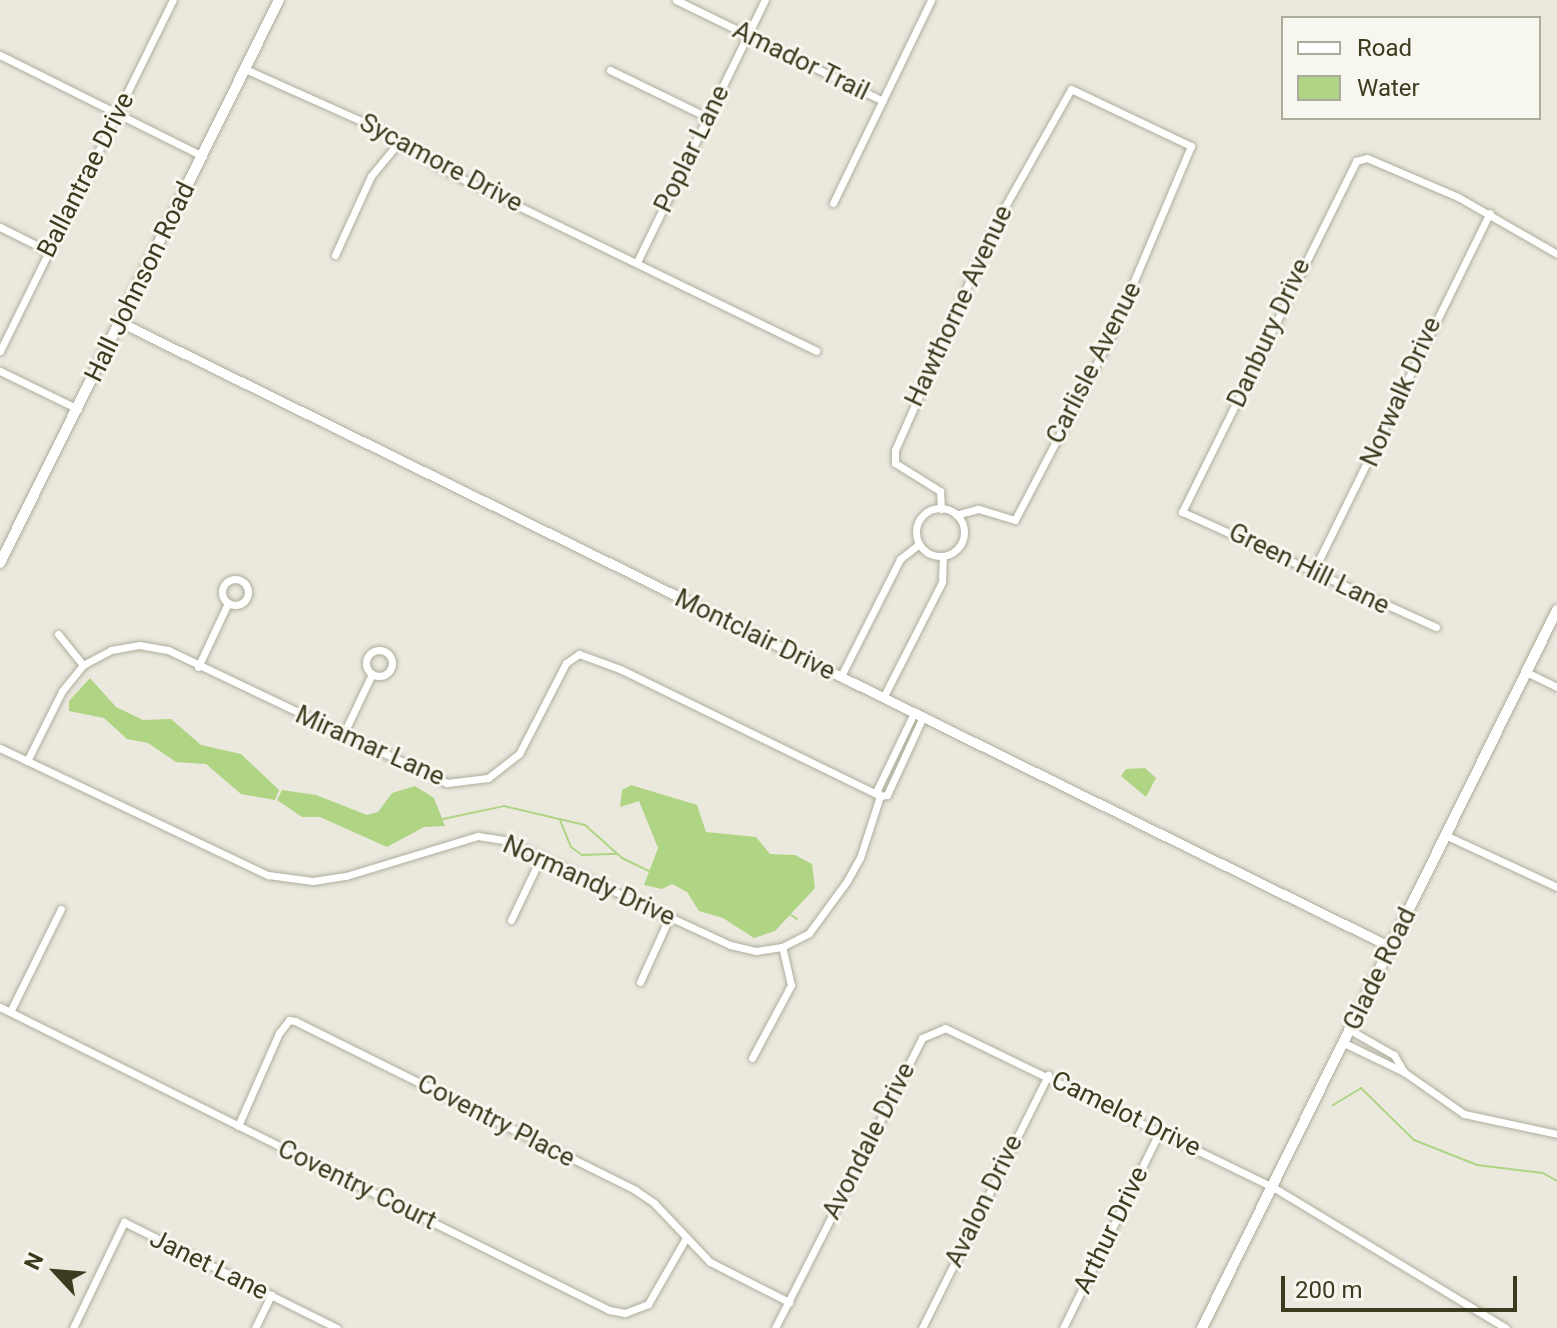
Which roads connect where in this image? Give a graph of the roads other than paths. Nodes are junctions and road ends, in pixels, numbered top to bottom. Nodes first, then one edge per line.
1 (173, 0) edge
2 (279, 0) edge
3 (676, 0) edge
4 (765, 0) edge
5 (931, 0) edge
6 (747, 36) junction
7 (0, 55) edge
8 (245, 69) junction
9 (610, 70) dead end
10 (1071, 89) joint
11 (883, 101) junction
12 (117, 113) junction
13 (707, 117) junction
14 (400, 141) junction
15 (203, 156) junction
16 (833, 203) dead end
17 (1490, 213) junction
18 (0, 227) edge
19 (48, 251) junction
20 (1557, 254) edge
21 (335, 255) dead end
22 (637, 262) junction
23 (120, 322) junction
24 (0, 351) edge
25 (816, 351) dead end
26 (0, 371) edge
27 (78, 409) junction
28 (941, 509) junction
29 (1182, 512) joint
30 (956, 515) junction
31 (919, 544) junction
32 (943, 556) junction
33 (0, 563) edge
34 (1313, 572) junction
35 (228, 603) dead end
36 (1557, 610) edge
37 (1436, 627) dead end
38 (58, 634) dead end
39 (83, 665) junction
40 (198, 667) junction
41 (1526, 672) junction
42 (372, 674) dead end
43 (841, 676) junction
44 (1557, 687) edge
45 (883, 698) junction
46 (918, 717) junction
47 (342, 737) junction
48 (0, 748) edge
49 (27, 761) junction
50 (878, 793) junction
51 (1445, 835) junction
52 (541, 857) junction
53 (1557, 887) edge
54 (61, 909) dead end
55 (670, 916) junction
56 (511, 920) dead end
57 (782, 947) junction
58 (1391, 947) junction
59 (640, 982) dead end
60 (0, 1007) edge
61 (10, 1012) junction
62 (1350, 1030) junction
63 (980, 1041) joint
64 (1344, 1043) junction
65 (752, 1058) dead end
66 (1404, 1072) junction
67 (1048, 1075) junction
68 (238, 1126) junction
69 (1160, 1131) junction
70 (1557, 1134) edge
71 (1273, 1187) junction
72 (686, 1238) junction
73 (271, 1295) junction
74 (789, 1302) junction
75 (73, 1328) edge
76 (255, 1328) edge
77 (337, 1328) edge
78 (775, 1328) edge
79 (922, 1328) edge
80 (1063, 1328) edge
81 (1202, 1328) edge
82 (1506, 1328) edge

1 - 12 street, Ballantrae Drive
2 - 8 main road, Hall Johnson Road
3 - 6 street, Amador Trail
4 - 6 street, Poplar Lane
5 - 11 street
6 - 11 street, Amador Trail
6 - 13 street, Poplar Lane
7 - 12 street
8 - 14 street, Sycamore Drive
8 - 15 main road, Hall Johnson Road
9 - 13 street
10 - 28 street, Hawthorne Avenue
10 - 30 street, Carlisle Avenue
11 - 16 street
12 - 15 street
12 - 19 street, Ballantrae Drive
13 - 22 street, Poplar Lane
14 - 21 street
14 - 22 street, Sycamore Drive
15 - 23 main road, Hall Johnson Road
17 - 20 street
17 - 29 street, Danbury Drive
17 - 34 street, Norwalk Drive
18 - 19 street
19 - 24 street, Ballantrae Drive
22 - 25 street, Sycamore Drive
23 - 27 main road, Hall Johnson Road
23 - 43 street, Montclair Drive
26 - 27 street
27 - 33 main road, Hall Johnson Road
28 - 30 street
28 - 31 street
29 - 34 street, Green Hill Lane
30 - 32 street
31 - 32 street
31 - 43 street
32 - 45 street
34 - 37 street, Green Hill Lane
35 - 40 street
36 - 41 main road, Glade Road
38 - 39 street
39 - 40 street, Miramar Lane
39 - 49 street, Miramar Lane
40 - 47 street, Miramar Lane
41 - 44 street
41 - 51 main road, Glade Road
42 - 47 street
43 - 45 street, Montclair Drive
45 - 46 street, Montclair Drive
46 - 50 street
46 - 58 street, Montclair Drive
47 - 50 street, Miramar Lane
48 - 49 street, Normandy Drive
49 - 52 street, Normandy Drive
50 - 57 street
51 - 53 street
51 - 58 main road, Glade Road
52 - 55 street, Normandy Drive
52 - 56 street
54 - 61 street
55 - 57 street, Normandy Drive
55 - 59 street
57 - 65 street
58 - 62 main road, Glade Road
60 - 61 street, Coventry Court
61 - 68 street, Coventry Court
62 - 64 main road, Glade Road
62 - 66 street
63 - 67 street, Camelot Drive
63 - 74 street, Avondale Drive
64 - 66 street
64 - 71 main road, Glade Road
66 - 70 street
67 - 69 street, Camelot Drive
67 - 79 street, Avalon Drive
68 - 72 street, Coventry Court
68 - 72 street, Coventry Place
69 - 71 street, Camelot Drive
69 - 80 street, Arthur Drive
71 - 81 main road, Glade Road
71 - 82 street, Camelot Drive
72 - 74 street, Coventry Place
73 - 75 street, Janet Lane
73 - 76 street
73 - 77 street, Janet Lane
74 - 78 street, Avondale Drive

